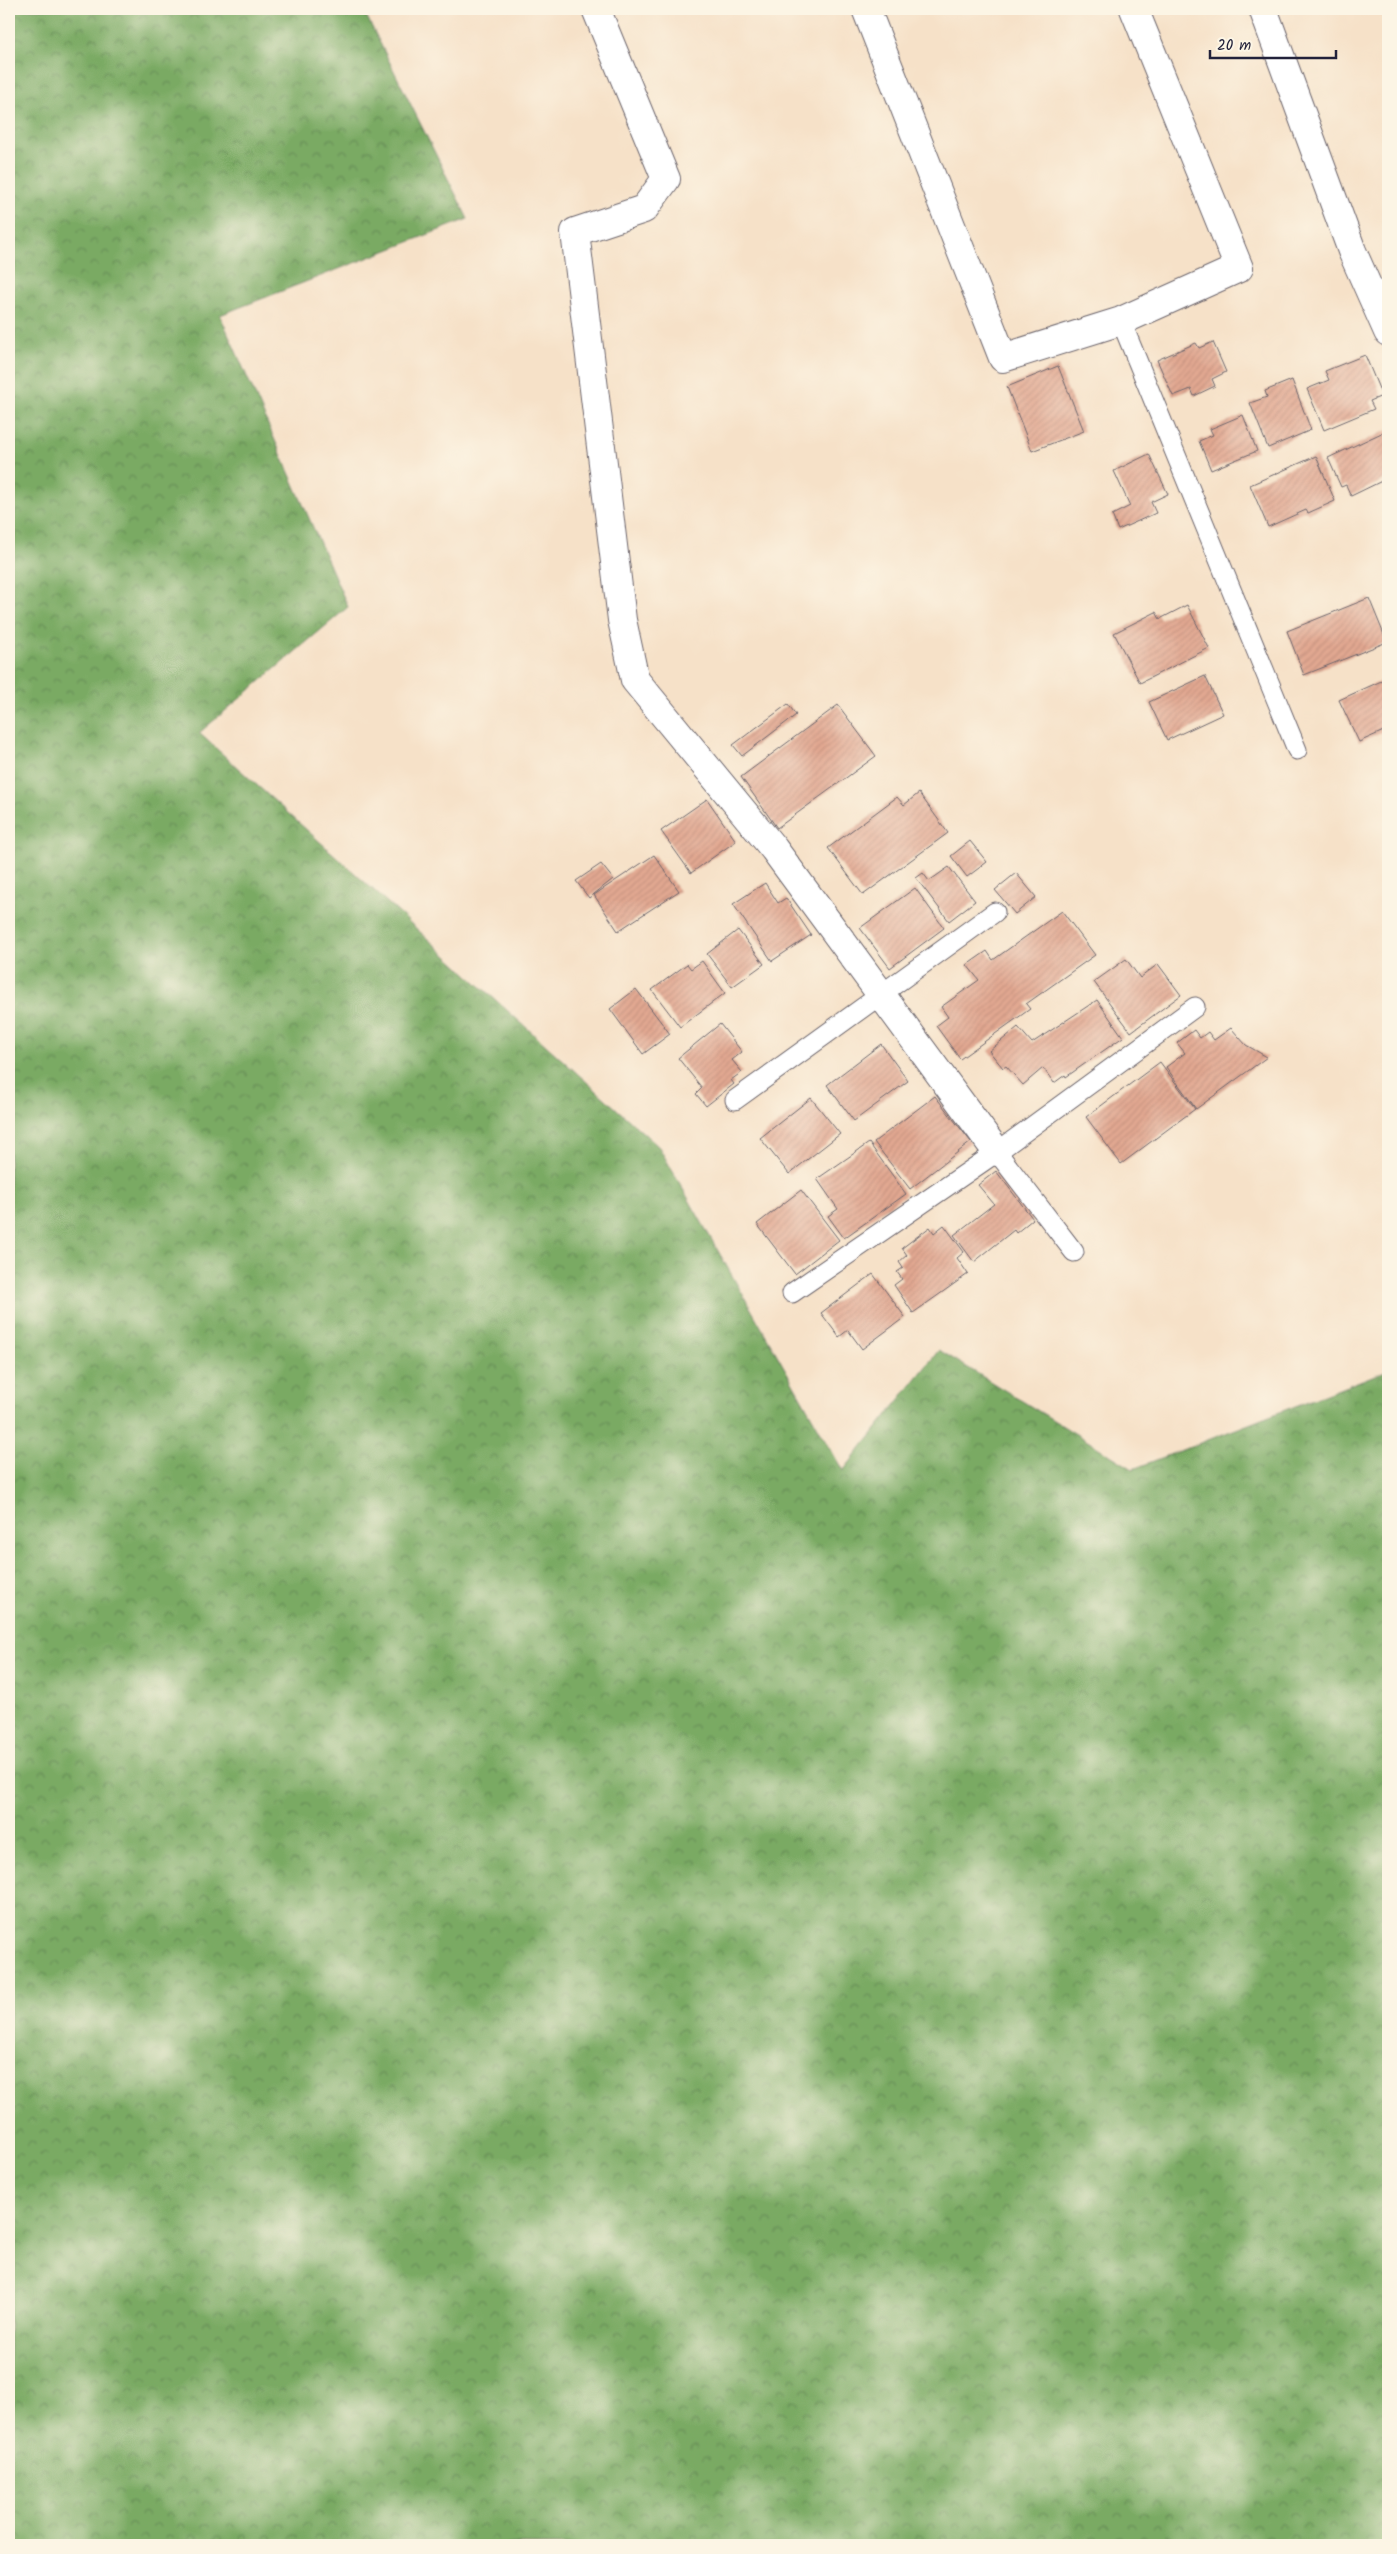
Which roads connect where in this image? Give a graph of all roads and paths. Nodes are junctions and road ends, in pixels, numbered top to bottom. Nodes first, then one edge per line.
1 (596, 9) edge
2 (866, 9) edge
3 (1134, 9) edge
4 (1263, 9) edge
5 (1121, 321) junction
6 (1388, 332) edge
7 (1297, 750) dead end
8 (996, 912) dead end
9 (883, 995) junction
10 (1195, 1007) dead end
11 (734, 1100) dead end
12 (997, 1152) junction
13 (1074, 1252) dead end
14 (792, 1293) dead end

1 - 9 street
2 - 5 street
3 - 5 street
4 - 6 street
5 - 7 lane
8 - 9 lane
9 - 11 lane
9 - 12 street
10 - 12 lane
12 - 13 lane
12 - 14 lane

